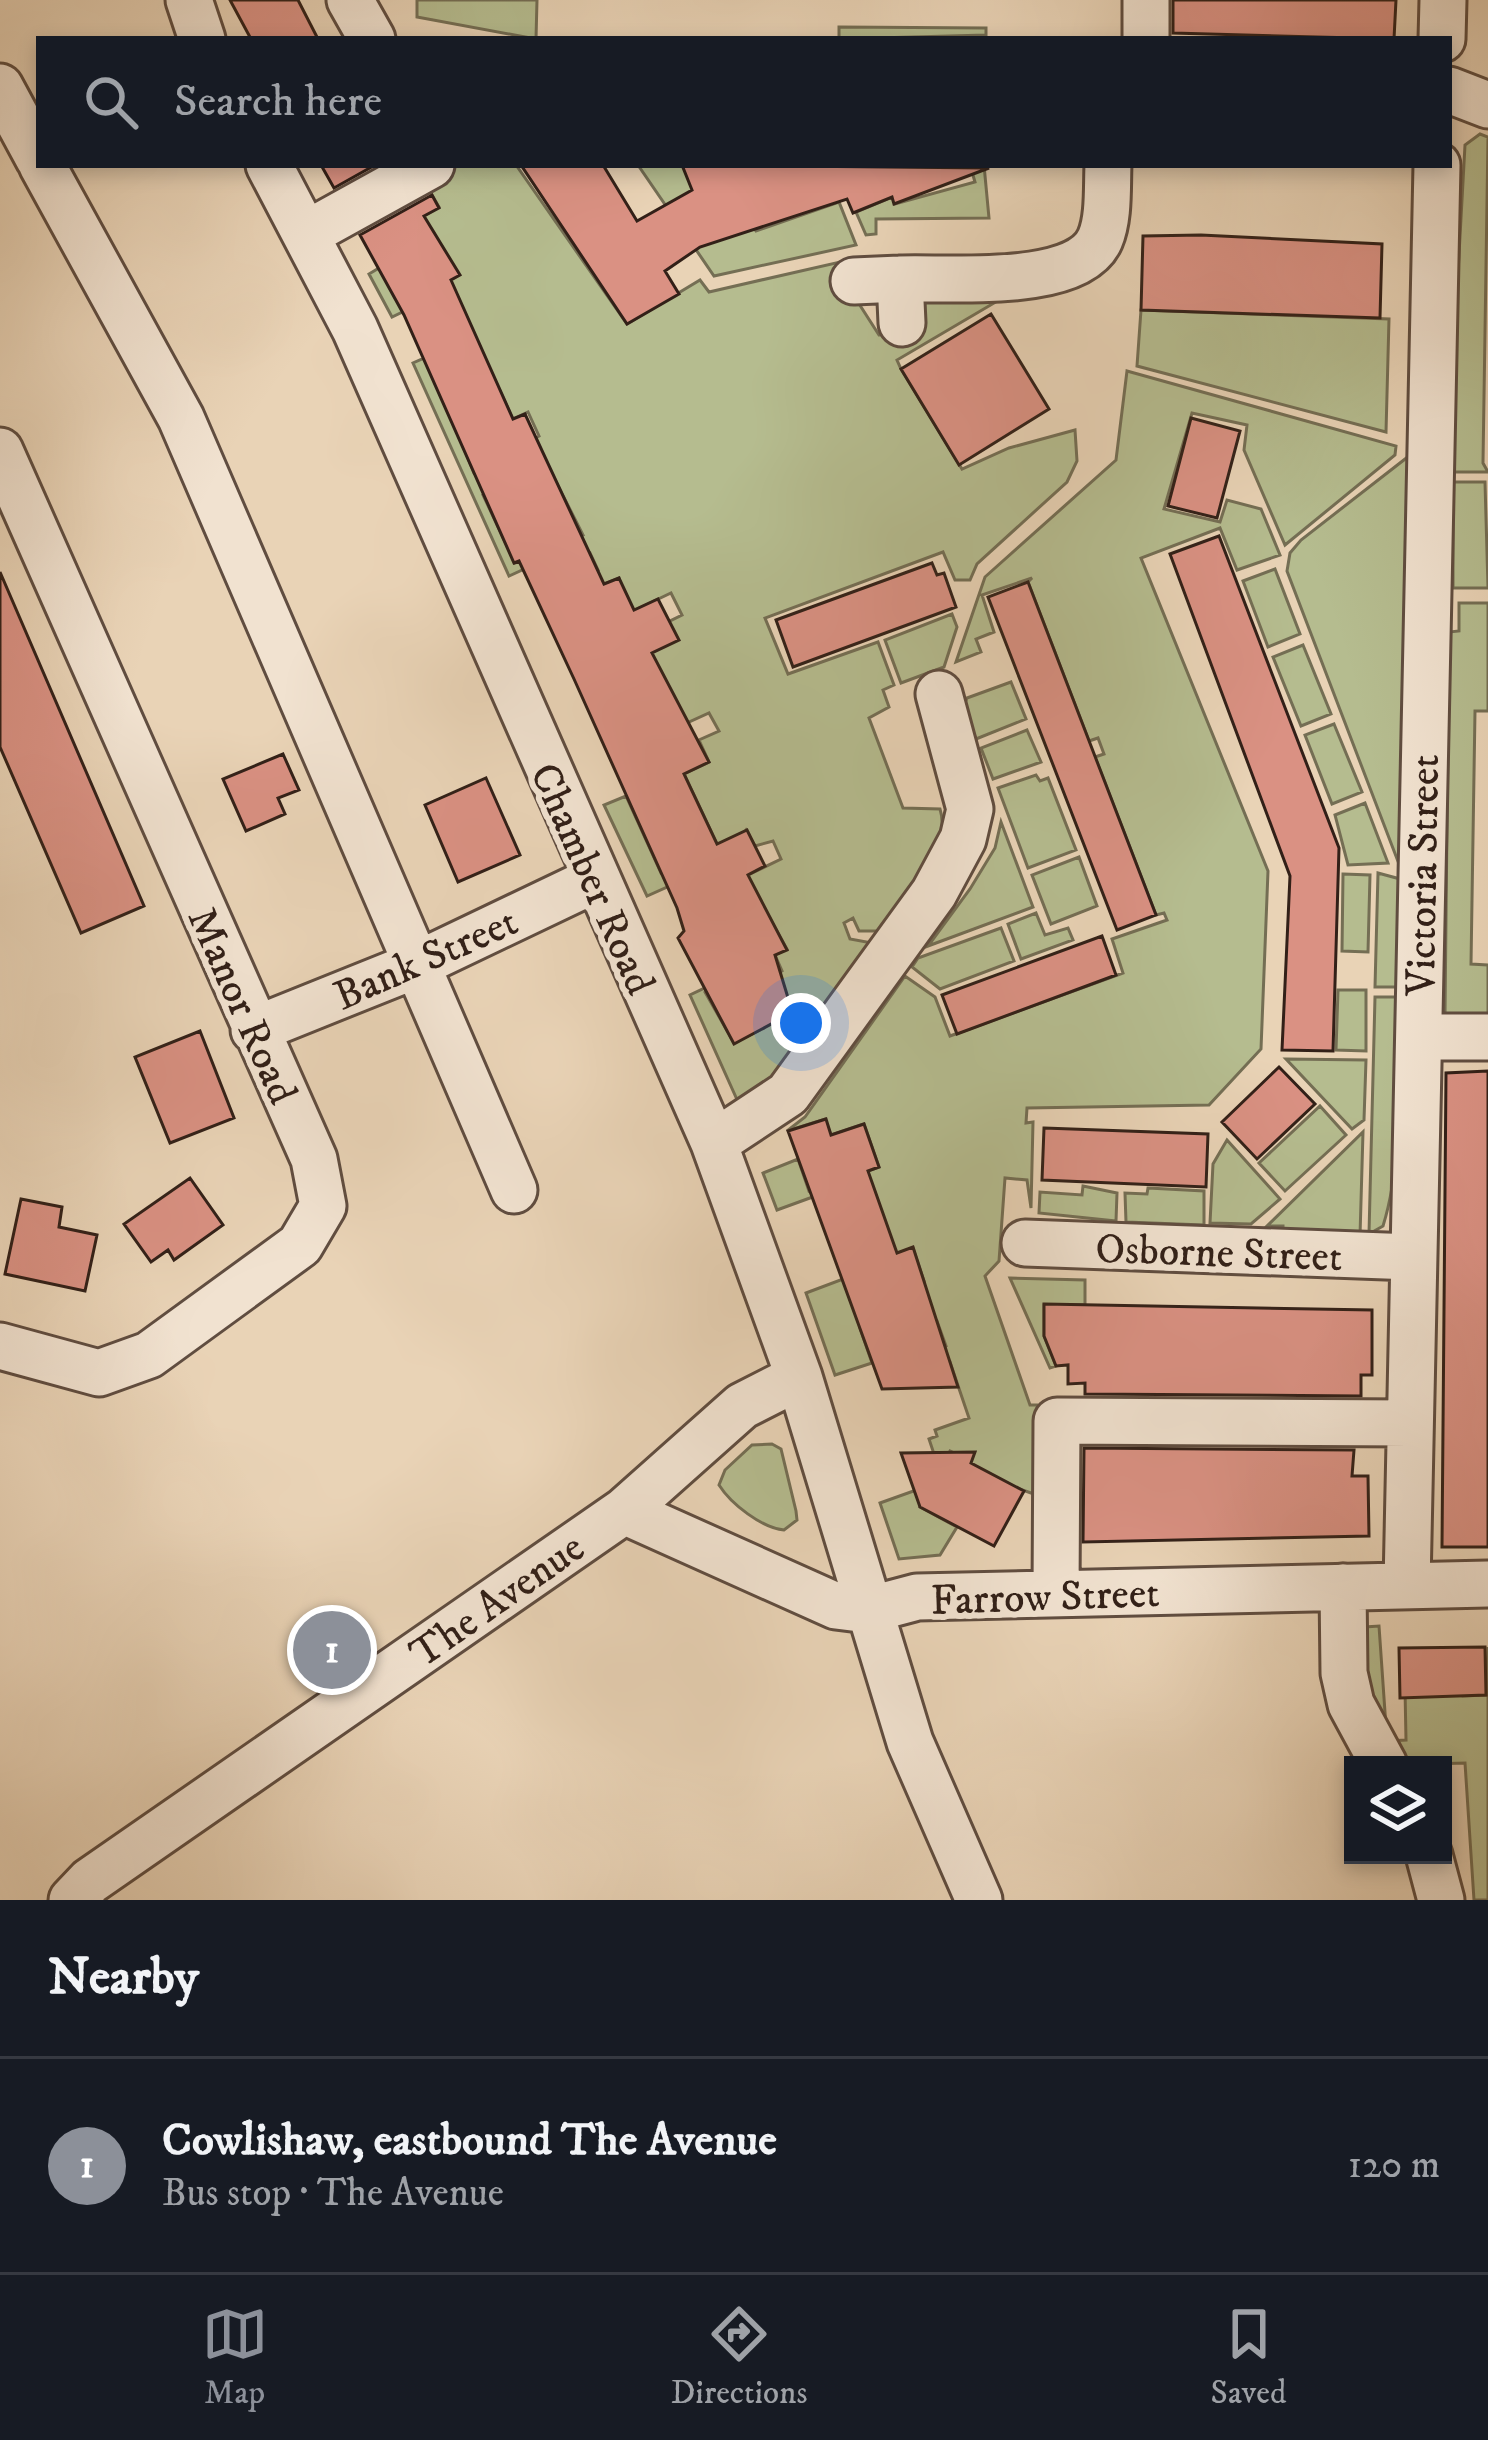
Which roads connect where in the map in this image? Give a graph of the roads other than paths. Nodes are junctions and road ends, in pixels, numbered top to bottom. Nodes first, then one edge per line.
1 (189, 0) edge
2 (350, 0) edge
3 (1147, 0) edge
4 (1443, 0) edge
5 (201, 36) edge
6 (370, 36) edge
7 (1146, 36) edge
8 (1442, 36) edge
9 (36, 82) edge
10 (0, 84) edge
11 (1452, 91) edge
12 (1488, 105) edge
13 (36, 152) edge
14 (44, 168) edge
15 (271, 168) edge
16 (426, 168) edge
17 (1108, 168) edge
18 (1437, 168) edge
19 (308, 233) junction
20 (854, 281) dead end
21 (0, 451) edge
22 (939, 694) dead end
23 (594, 880) junction
24 (416, 965) junction
25 (254, 1030) junction
26 (1488, 1036) edge
27 (1419, 1037) junction
28 (714, 1143) junction
29 (514, 1190) dead end
30 (1025, 1243) dead end
31 (1413, 1257) junction
32 (0, 1346) edge
33 (799, 1377) junction
34 (1410, 1423) junction
35 (624, 1511) junction
36 (1488, 1584) edge
37 (1407, 1585) junction
38 (1343, 1587) junction
39 (1056, 1593) junction
40 (868, 1610) junction
41 (1379, 1756) edge
42 (1431, 1864) edge
43 (72, 1900) edge
44 (979, 1900) edge
45 (1441, 1900) edge

1 - 5 street
2 - 6 street
3 - 7 street
4 - 8 street
9 - 10 street
10 - 13 street
11 - 12 street
14 - 24 street
15 - 19 street, Chamber Road
16 - 19 street
17 - 20 street
18 - 27 street, Victoria Street
19 - 23 street, Chamber Road
21 - 25 street, Manor Road
22 - 28 street
23 - 24 street, Bank Street
23 - 28 street, Chamber Road
24 - 25 street, Bank Street
24 - 29 street
25 - 32 street, Manor Road
26 - 27 street
27 - 31 street, Victoria Street
28 - 33 street, Chamber Road
30 - 31 street, Osborne Street
31 - 34 street, Victoria Street
33 - 35 street, The Avenue
33 - 40 street, Chamber Road
34 - 37 street, Victoria Street
34 - 39 street
35 - 40 street, Farrow Street
35 - 43 street, The Avenue
36 - 37 street, Farrow Street
37 - 38 street, Farrow Street
38 - 39 street, Farrow Street
38 - 41 street
39 - 40 street, Farrow Street
40 - 44 street, Chamber Road
42 - 45 street

